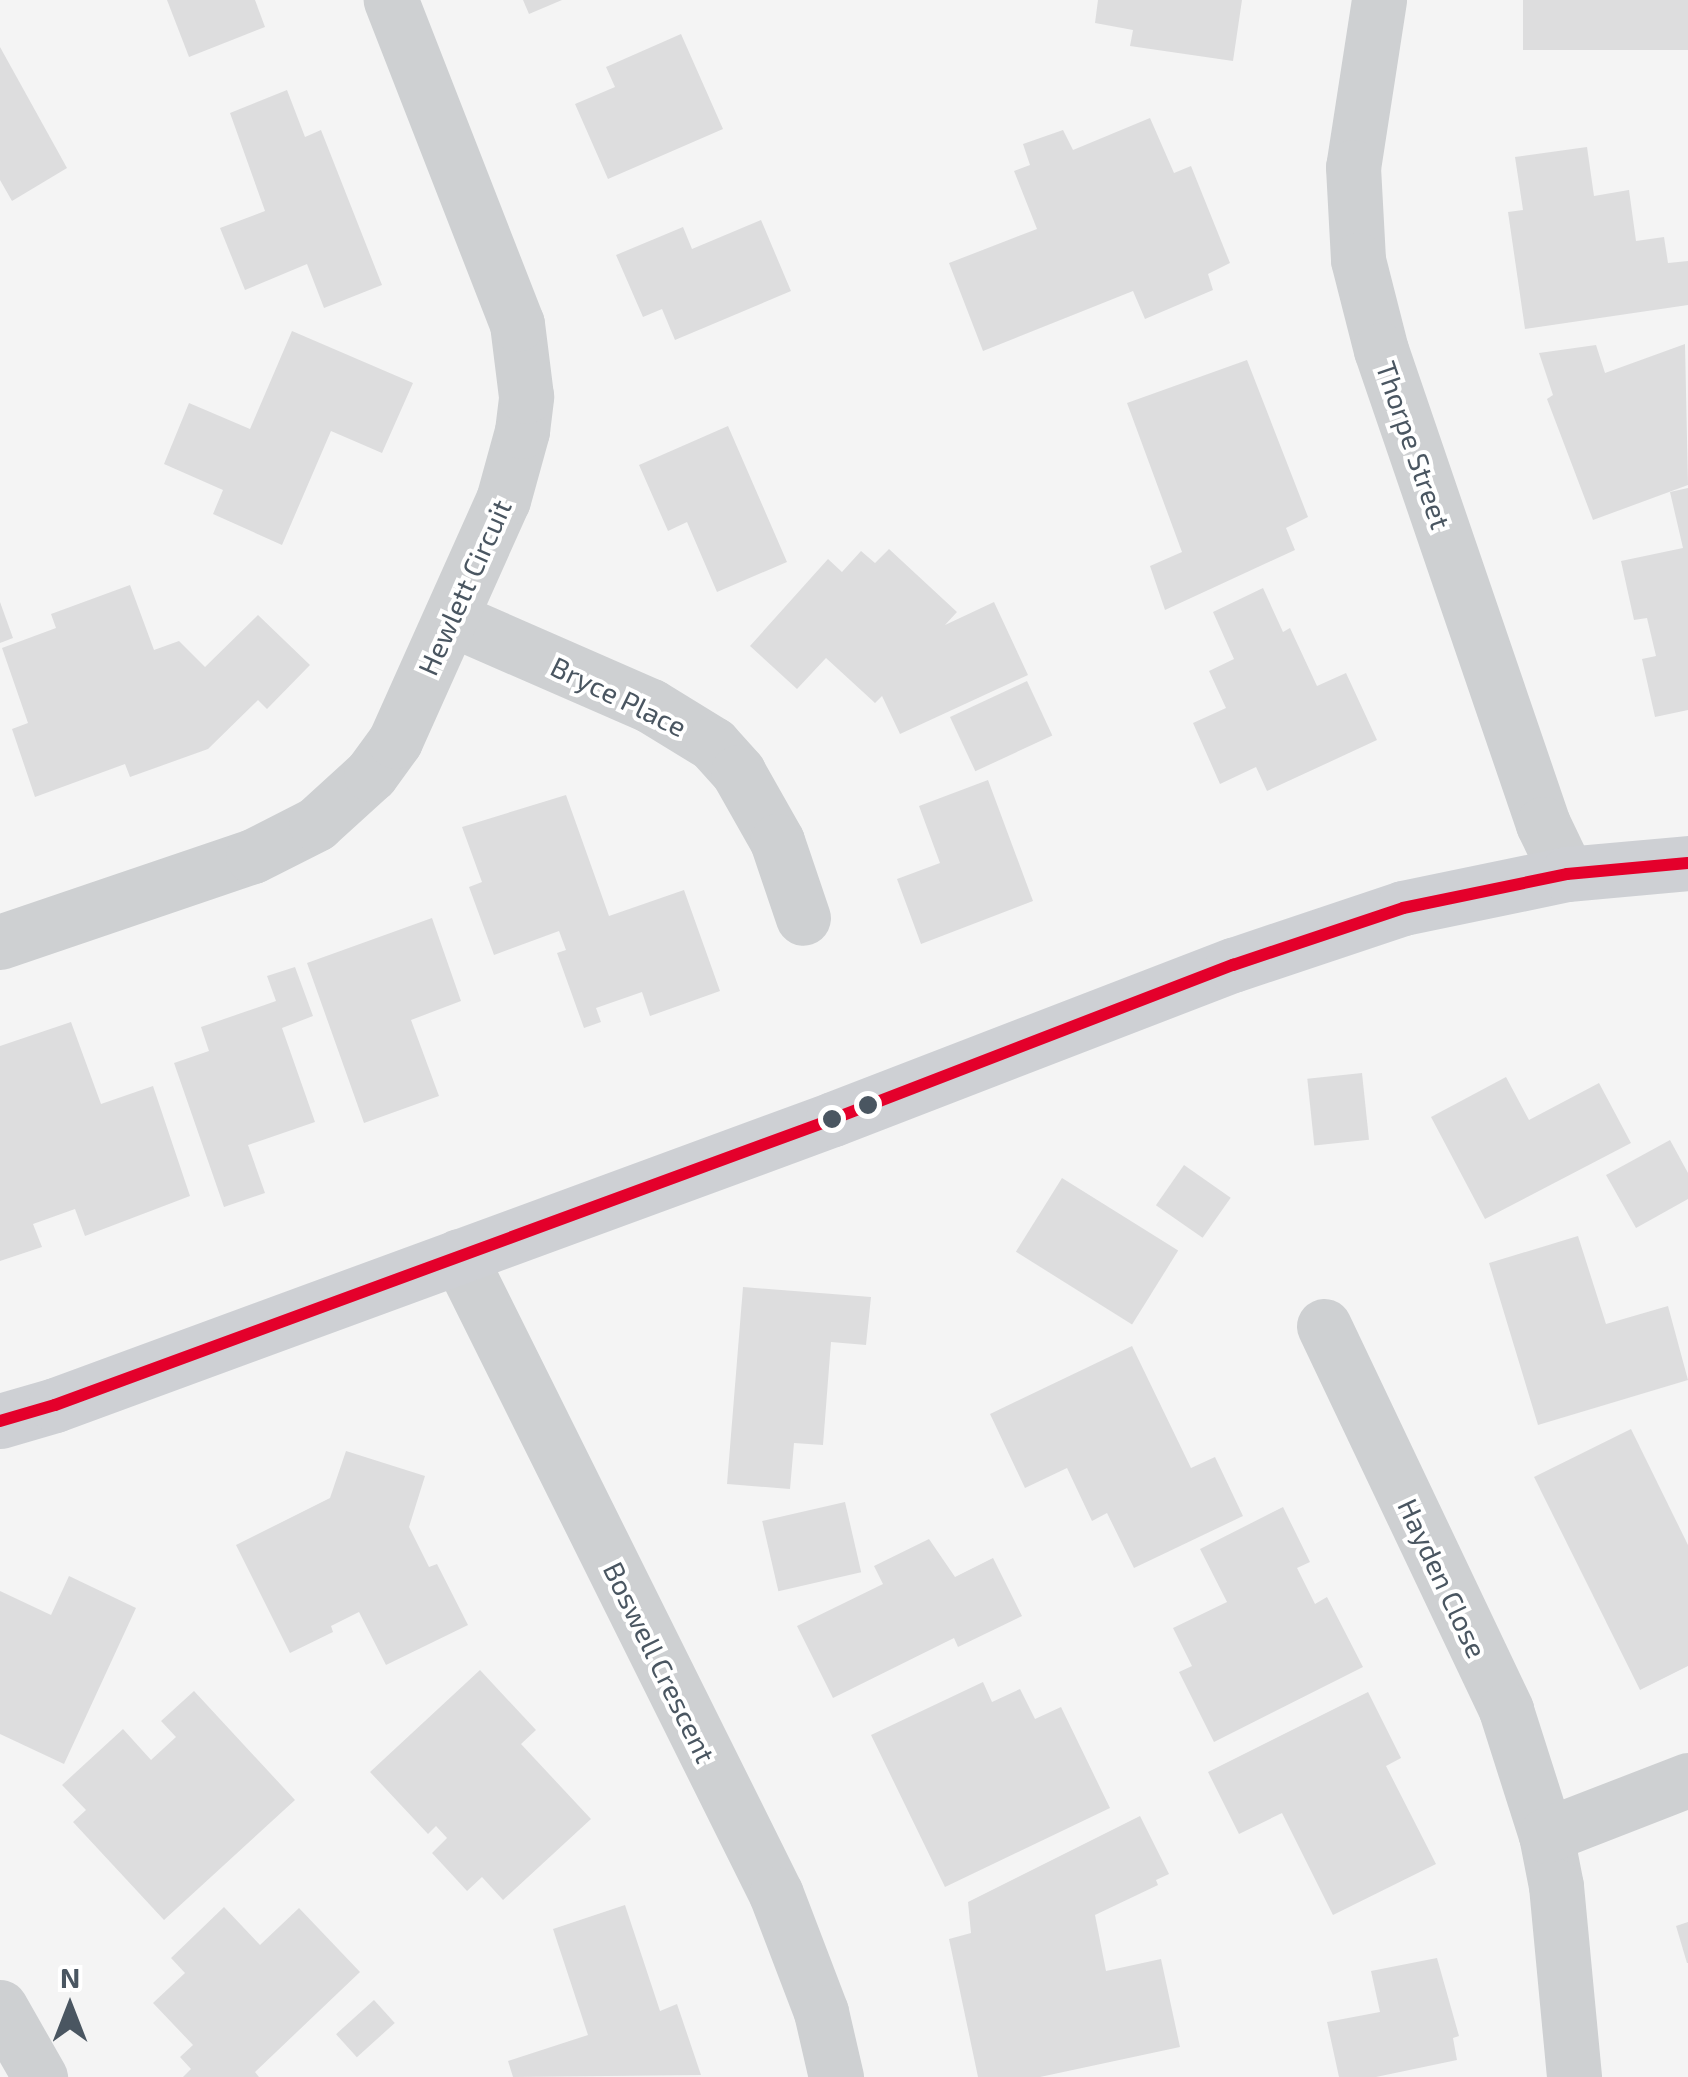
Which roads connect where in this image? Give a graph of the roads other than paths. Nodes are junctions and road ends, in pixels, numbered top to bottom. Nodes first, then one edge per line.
1 (391, 0) edge
2 (1379, 0) edge
3 (452, 619) junction
4 (1688, 863) edge
5 (1568, 874) junction
6 (803, 918) dead end
7 (0, 942) edge
8 (459, 1256) junction
9 (1324, 1326) dead end
10 (0, 1421) edge
11 (1688, 1780) edge
12 (1546, 1836) junction
13 (0, 2007) edge
14 (40, 2077) edge
15 (836, 2077) edge
16 (1574, 2077) edge

1 - 3 street, Hewlett Circuit
2 - 5 street, Thorpe Street
3 - 6 street, Bryce Place
3 - 7 street, Hewlett Circuit
4 - 5 street
5 - 8 street
8 - 10 street
8 - 15 street, Boswell Crescent
9 - 12 street, Hayden Close
11 - 12 street
12 - 16 street, Hayden Close
13 - 14 street

